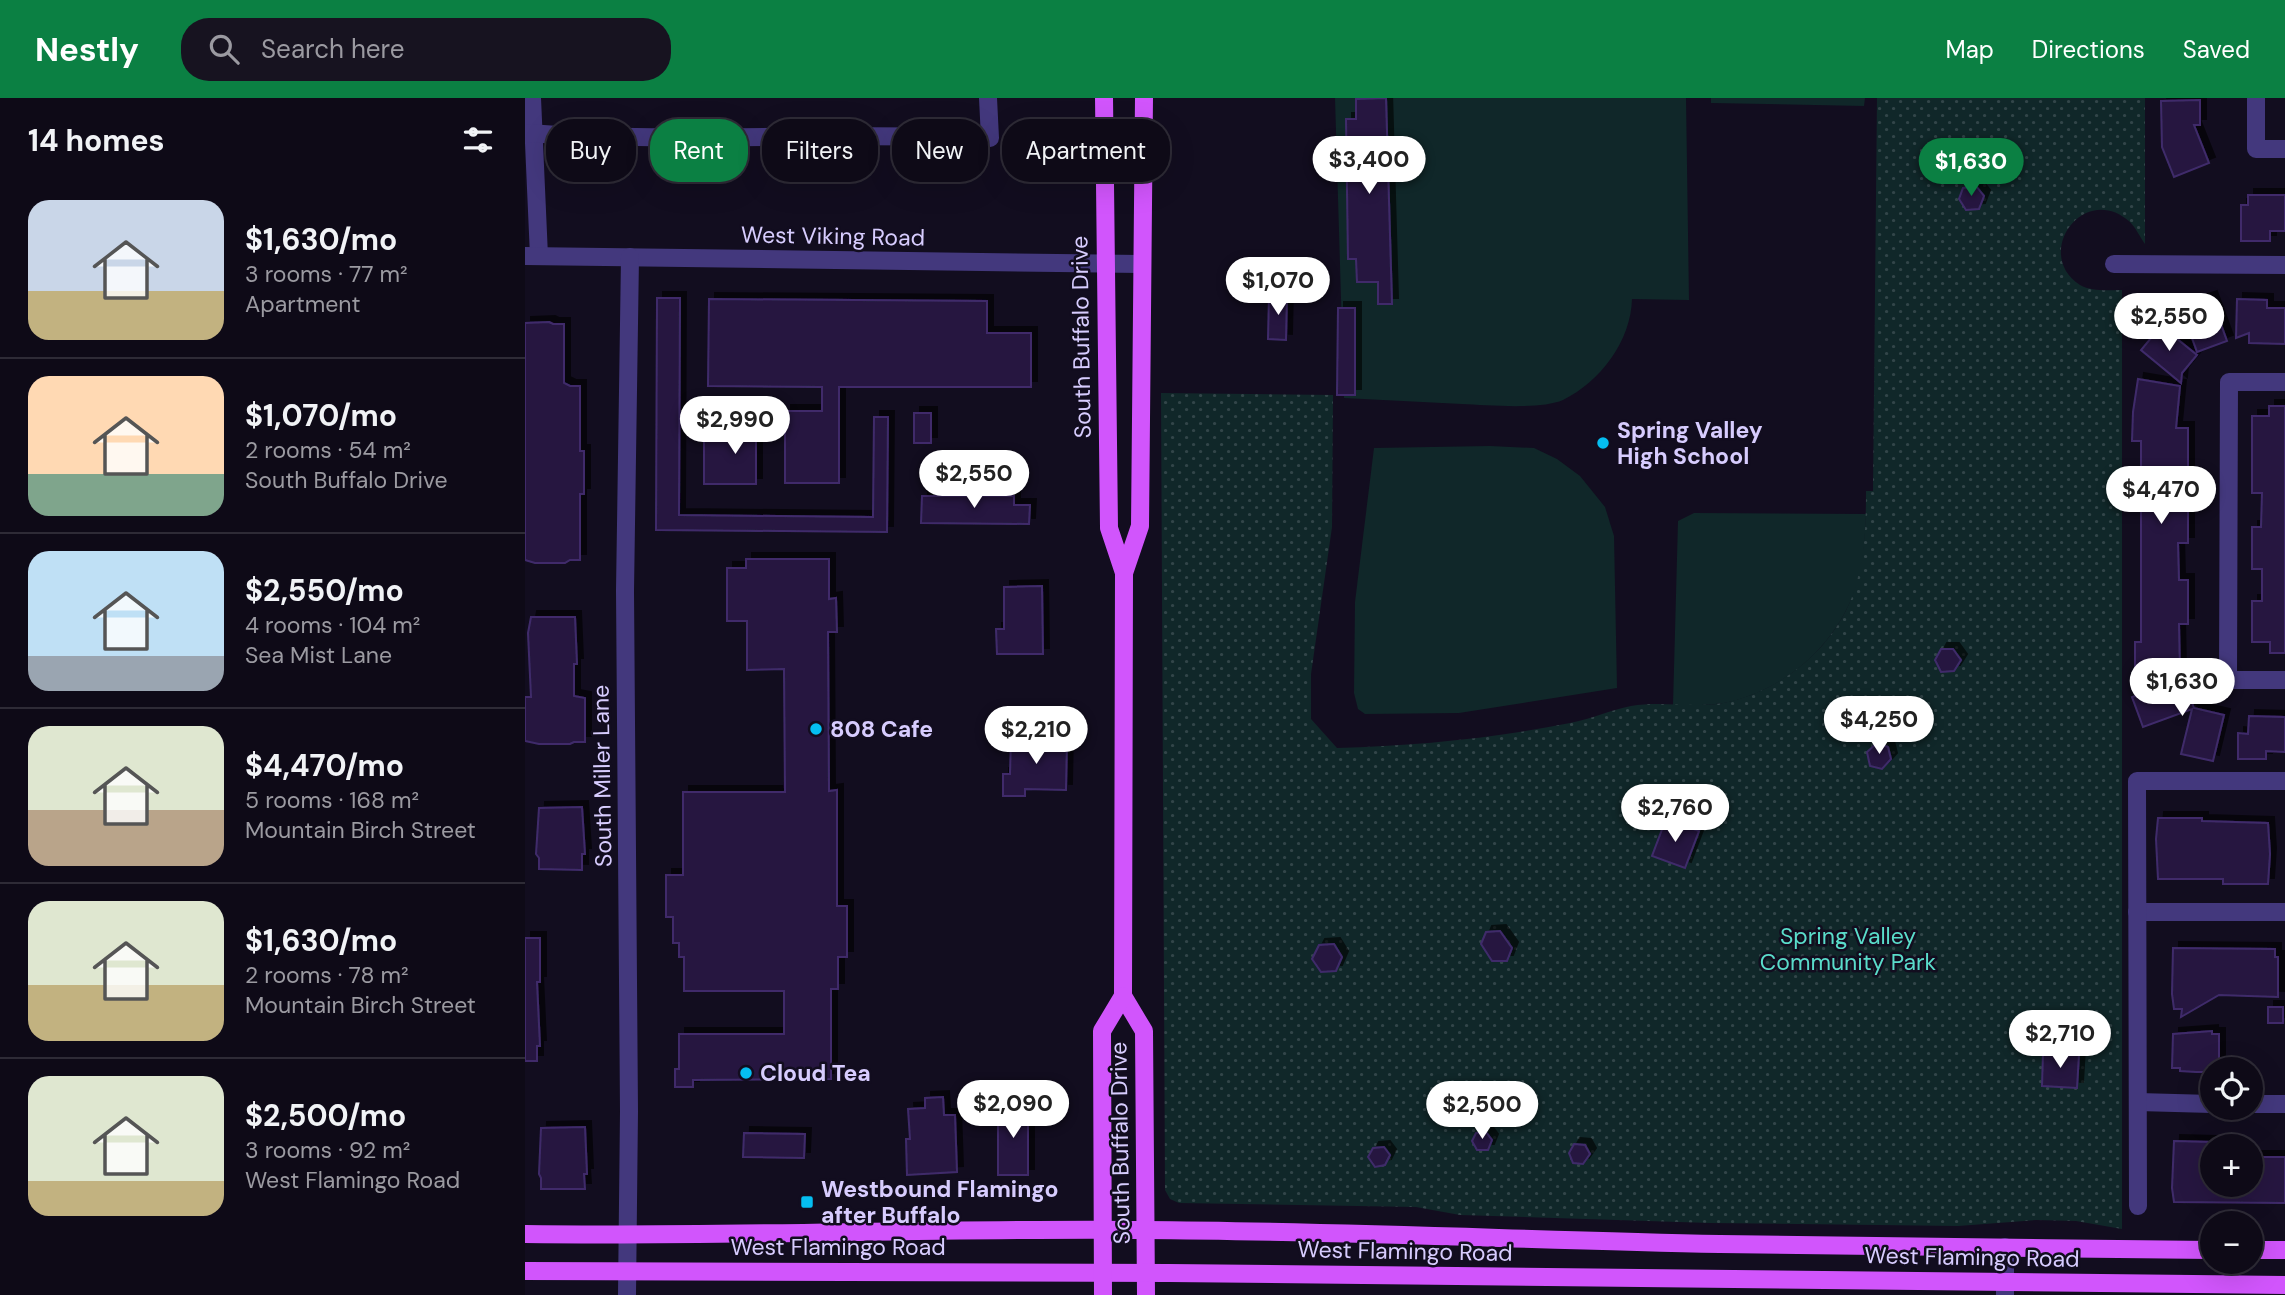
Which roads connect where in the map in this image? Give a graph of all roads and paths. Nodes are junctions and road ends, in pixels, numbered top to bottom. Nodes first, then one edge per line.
1 (532, 98) edge
2 (988, 98) edge
3 (1104, 98) edge
4 (1144, 98) edge
5 (2256, 98) edge
6 (529, 134) edge
7 (2285, 149) edge
8 (532, 256) edge
9 (631, 257) junction
10 (1105, 264) junction
11 (1141, 264) junction
12 (2115, 264) dead end
13 (2285, 265) edge
14 (2285, 382) edge
15 (1124, 573) junction
16 (2285, 680) edge
17 (2285, 781) edge
18 (2137, 912) junction
19 (2285, 912) edge
20 (1123, 996) junction
21 (2137, 1102) junction
22 (2200, 1104) edge
23 (2263, 1104) edge
24 (2285, 1104) edge
25 (2137, 1206) dead end
26 (1103, 1230) junction
27 (1146, 1230) junction
28 (525, 1234) edge
29 (627, 1236) junction
30 (2005, 1247) junction
31 (2200, 1250) edge
32 (2263, 1250) edge
33 (2285, 1251) edge
34 (525, 1272) edge
35 (627, 1272) junction
36 (1103, 1272) junction
37 (1146, 1273) junction
38 (2285, 1285) edge
39 (2005, 1288) edge
40 (627, 1295) edge
41 (1103, 1295) edge
42 (1146, 1295) edge

1 - 6 street
2 - 6 street
3 - 10 main road, South Buffalo Drive
4 - 11 main road, South Buffalo Drive
5 - 7 street
6 - 8 street
8 - 9 street, West Viking Road
9 - 10 street, West Viking Road
9 - 29 street, South Miller Lane
10 - 11 street, West Viking Road
10 - 15 main road, South Buffalo Drive
11 - 15 main road, South Buffalo Drive
12 - 13 street
14 - 16 street
15 - 20 main road, South Buffalo Drive
17 - 18 street
18 - 19 street
18 - 21 street
20 - 26 main road, South Buffalo Drive
20 - 27 main road, South Buffalo Drive
21 - 22 street
21 - 25 street
23 - 24 street
26 - 27 main road, West Flamingo Road
26 - 29 main road, West Flamingo Road
26 - 36 main road, South Buffalo Drive
27 - 30 main road, West Flamingo Road
27 - 37 main road, South Buffalo Drive
28 - 29 main road, West Flamingo Road
29 - 35 street, South Miller Lane
30 - 31 main road, West Flamingo Road
30 - 39 street
32 - 33 main road
34 - 35 main road, West Flamingo Road
35 - 36 main road, West Flamingo Road
35 - 40 street, South Miller Lane
36 - 37 main road, West Flamingo Road
36 - 41 main road, South Buffalo Drive
37 - 39 main road, West Flamingo Road
37 - 42 main road, South Buffalo Drive
38 - 39 main road, West Flamingo Road

